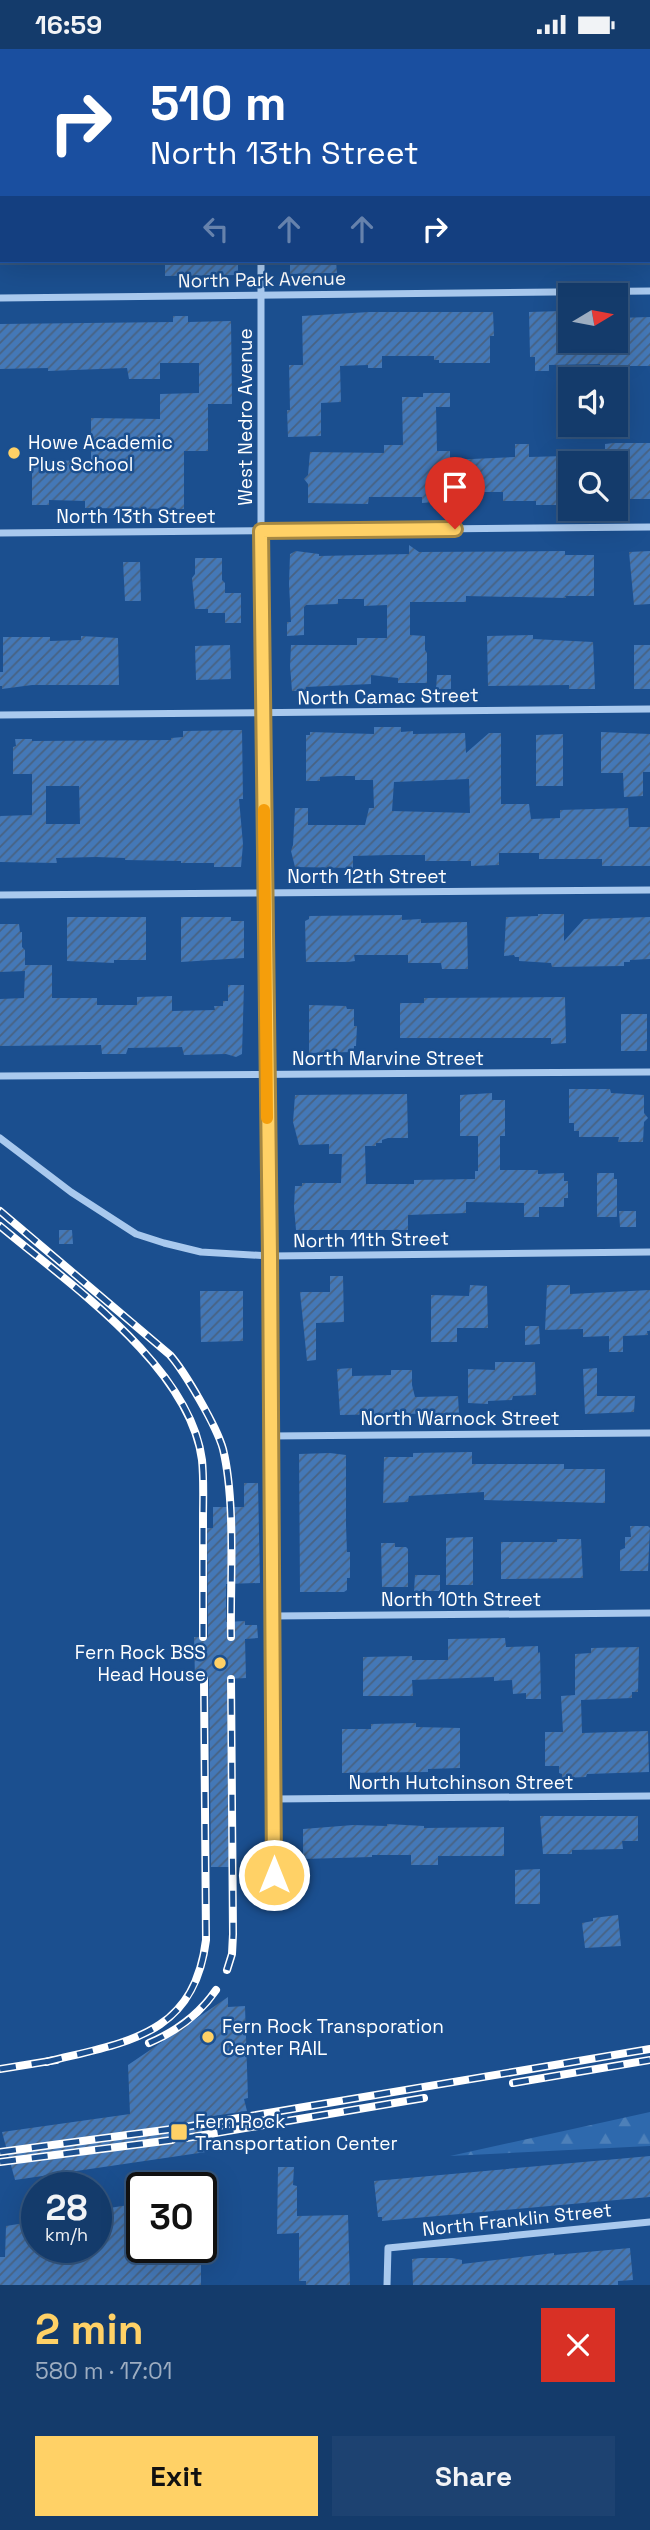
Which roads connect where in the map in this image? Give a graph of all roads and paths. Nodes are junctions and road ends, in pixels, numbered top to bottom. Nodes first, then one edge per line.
1 (261, 263) edge
2 (650, 291) edge
3 (260, 294) junction
4 (0, 298) edge
5 (650, 527) edge
6 (261, 531) junction
7 (0, 533) edge
8 (650, 709) edge
9 (263, 713) junction
10 (0, 715) edge
11 (650, 890) edge
12 (266, 893) junction
13 (0, 895) edge
14 (650, 1072) edge
15 (267, 1075) junction
16 (0, 1076) edge
17 (0, 1138) edge
18 (650, 1252) edge
19 (270, 1256) junction
20 (650, 1433) edge
21 (270, 1436) junction
22 (650, 1613) edge
23 (273, 1616) junction
24 (650, 1796) edge
25 (273, 1798) junction
26 (274, 1875) dead end
27 (650, 2222) edge
28 (387, 2285) edge

1 - 3 street, West Nedro Avenue
2 - 3 street, North Park Avenue
3 - 4 street, North Park Avenue
3 - 6 street, West Nedro Avenue
5 - 6 street, North 13th Street
6 - 7 street, North 13th Street
6 - 9 street, West Nedro Avenue
8 - 9 street, North Camac Street
9 - 10 street, North Camac Street
9 - 12 street, West Nedro Avenue
11 - 12 street, North 12th Street
12 - 13 street, North 12th Street
12 - 15 street, West Nedro Avenue
14 - 15 street, North Marvine Street
15 - 16 street, North Marvine Street
15 - 19 street, West Nedro Avenue
17 - 19 street, North 11th Street
18 - 19 street, North 11th Street
19 - 21 street, West Nedro Avenue
20 - 21 street, North Warnock Street
21 - 23 street, West Nedro Avenue
22 - 23 street, North 10th Street
23 - 25 street, West Nedro Avenue
24 - 25 street, North Hutchinson Street
25 - 26 street, West Nedro Avenue
27 - 28 street, North Franklin Street

